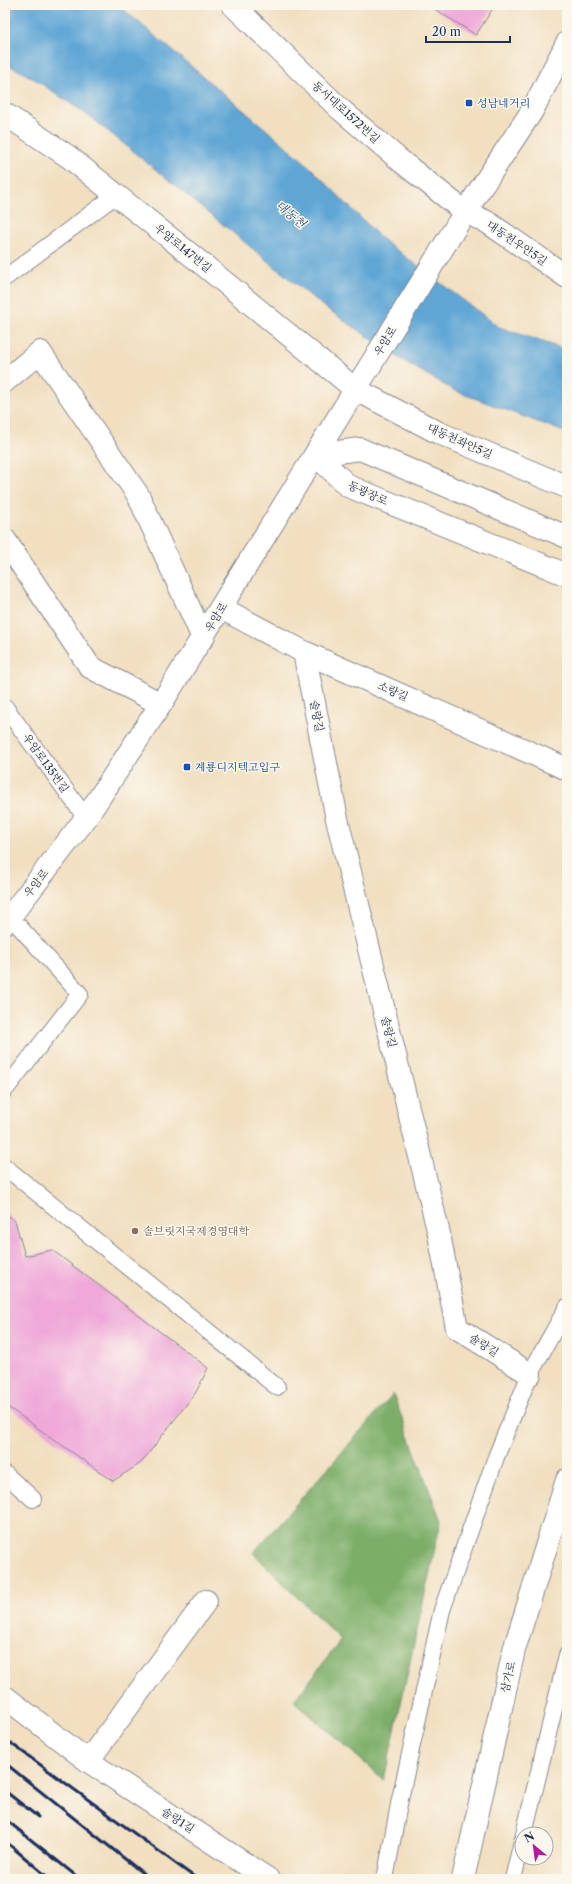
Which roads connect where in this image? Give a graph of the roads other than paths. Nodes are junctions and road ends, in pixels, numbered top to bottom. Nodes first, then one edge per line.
1 (233, 5) edge
2 (567, 42) edge
3 (5, 114) edge
4 (116, 195) junction
5 (465, 212) junction
6 (5, 278) edge
7 (567, 278) edge
8 (5, 381) edge
9 (355, 389) junction
10 (316, 455) junction
11 (567, 488) edge
12 (567, 537) edge
13 (5, 540) edge
14 (567, 574) edge
15 (221, 608) junction
16 (202, 638) junction
17 (304, 652) junction
18 (161, 704) junction
19 (5, 708) edge
20 (567, 769) edge
21 (86, 818) junction
22 (6, 917) edge
23 (5, 1090) edge
24 (5, 1167) edge
25 (567, 1307) edge
26 (530, 1374) junction
27 (277, 1388) dead end
28 (5, 1474) edge
29 (567, 1480) edge
30 (33, 1499) dead end
31 (206, 1601) dead end
32 (567, 1655) edge
33 (5, 1697) edge
34 (88, 1761) junction
35 (526, 1826) edge
36 (516, 1866) edge
37 (268, 1879) edge
38 (385, 1879) edge
39 (463, 1879) edge
40 (513, 1879) edge

1 - 5 street, 동서대로1572번길
2 - 5 street, 우암로
3 - 4 street, 우암로147번길
4 - 6 lane
4 - 9 street, 우암로147번길
5 - 7 street, 대동천우안5길
5 - 9 street, 우암로
8 - 16 street, 우암로
9 - 10 street, 우암로
9 - 11 street, 대동천좌안5길
10 - 12 street
10 - 14 street, 동광장로
10 - 15 street, 우암로
13 - 18 street
15 - 16 street, 우암로
15 - 17 street, 소랑길
16 - 18 street, 우암로
17 - 20 street, 소랑길
17 - 26 street, 솔랑길
18 - 21 street, 우암로
19 - 21 lane, 우암로135번길
21 - 22 street, 우암로
22 - 23 lane
24 - 27 lane
25 - 26 lane
26 - 38 lane
28 - 30 lane
29 - 39 street, 삼가로
31 - 34 street
32 - 35 lane
33 - 34 street, 솔랑1길
34 - 37 street, 솔랑1길
36 - 40 lane

